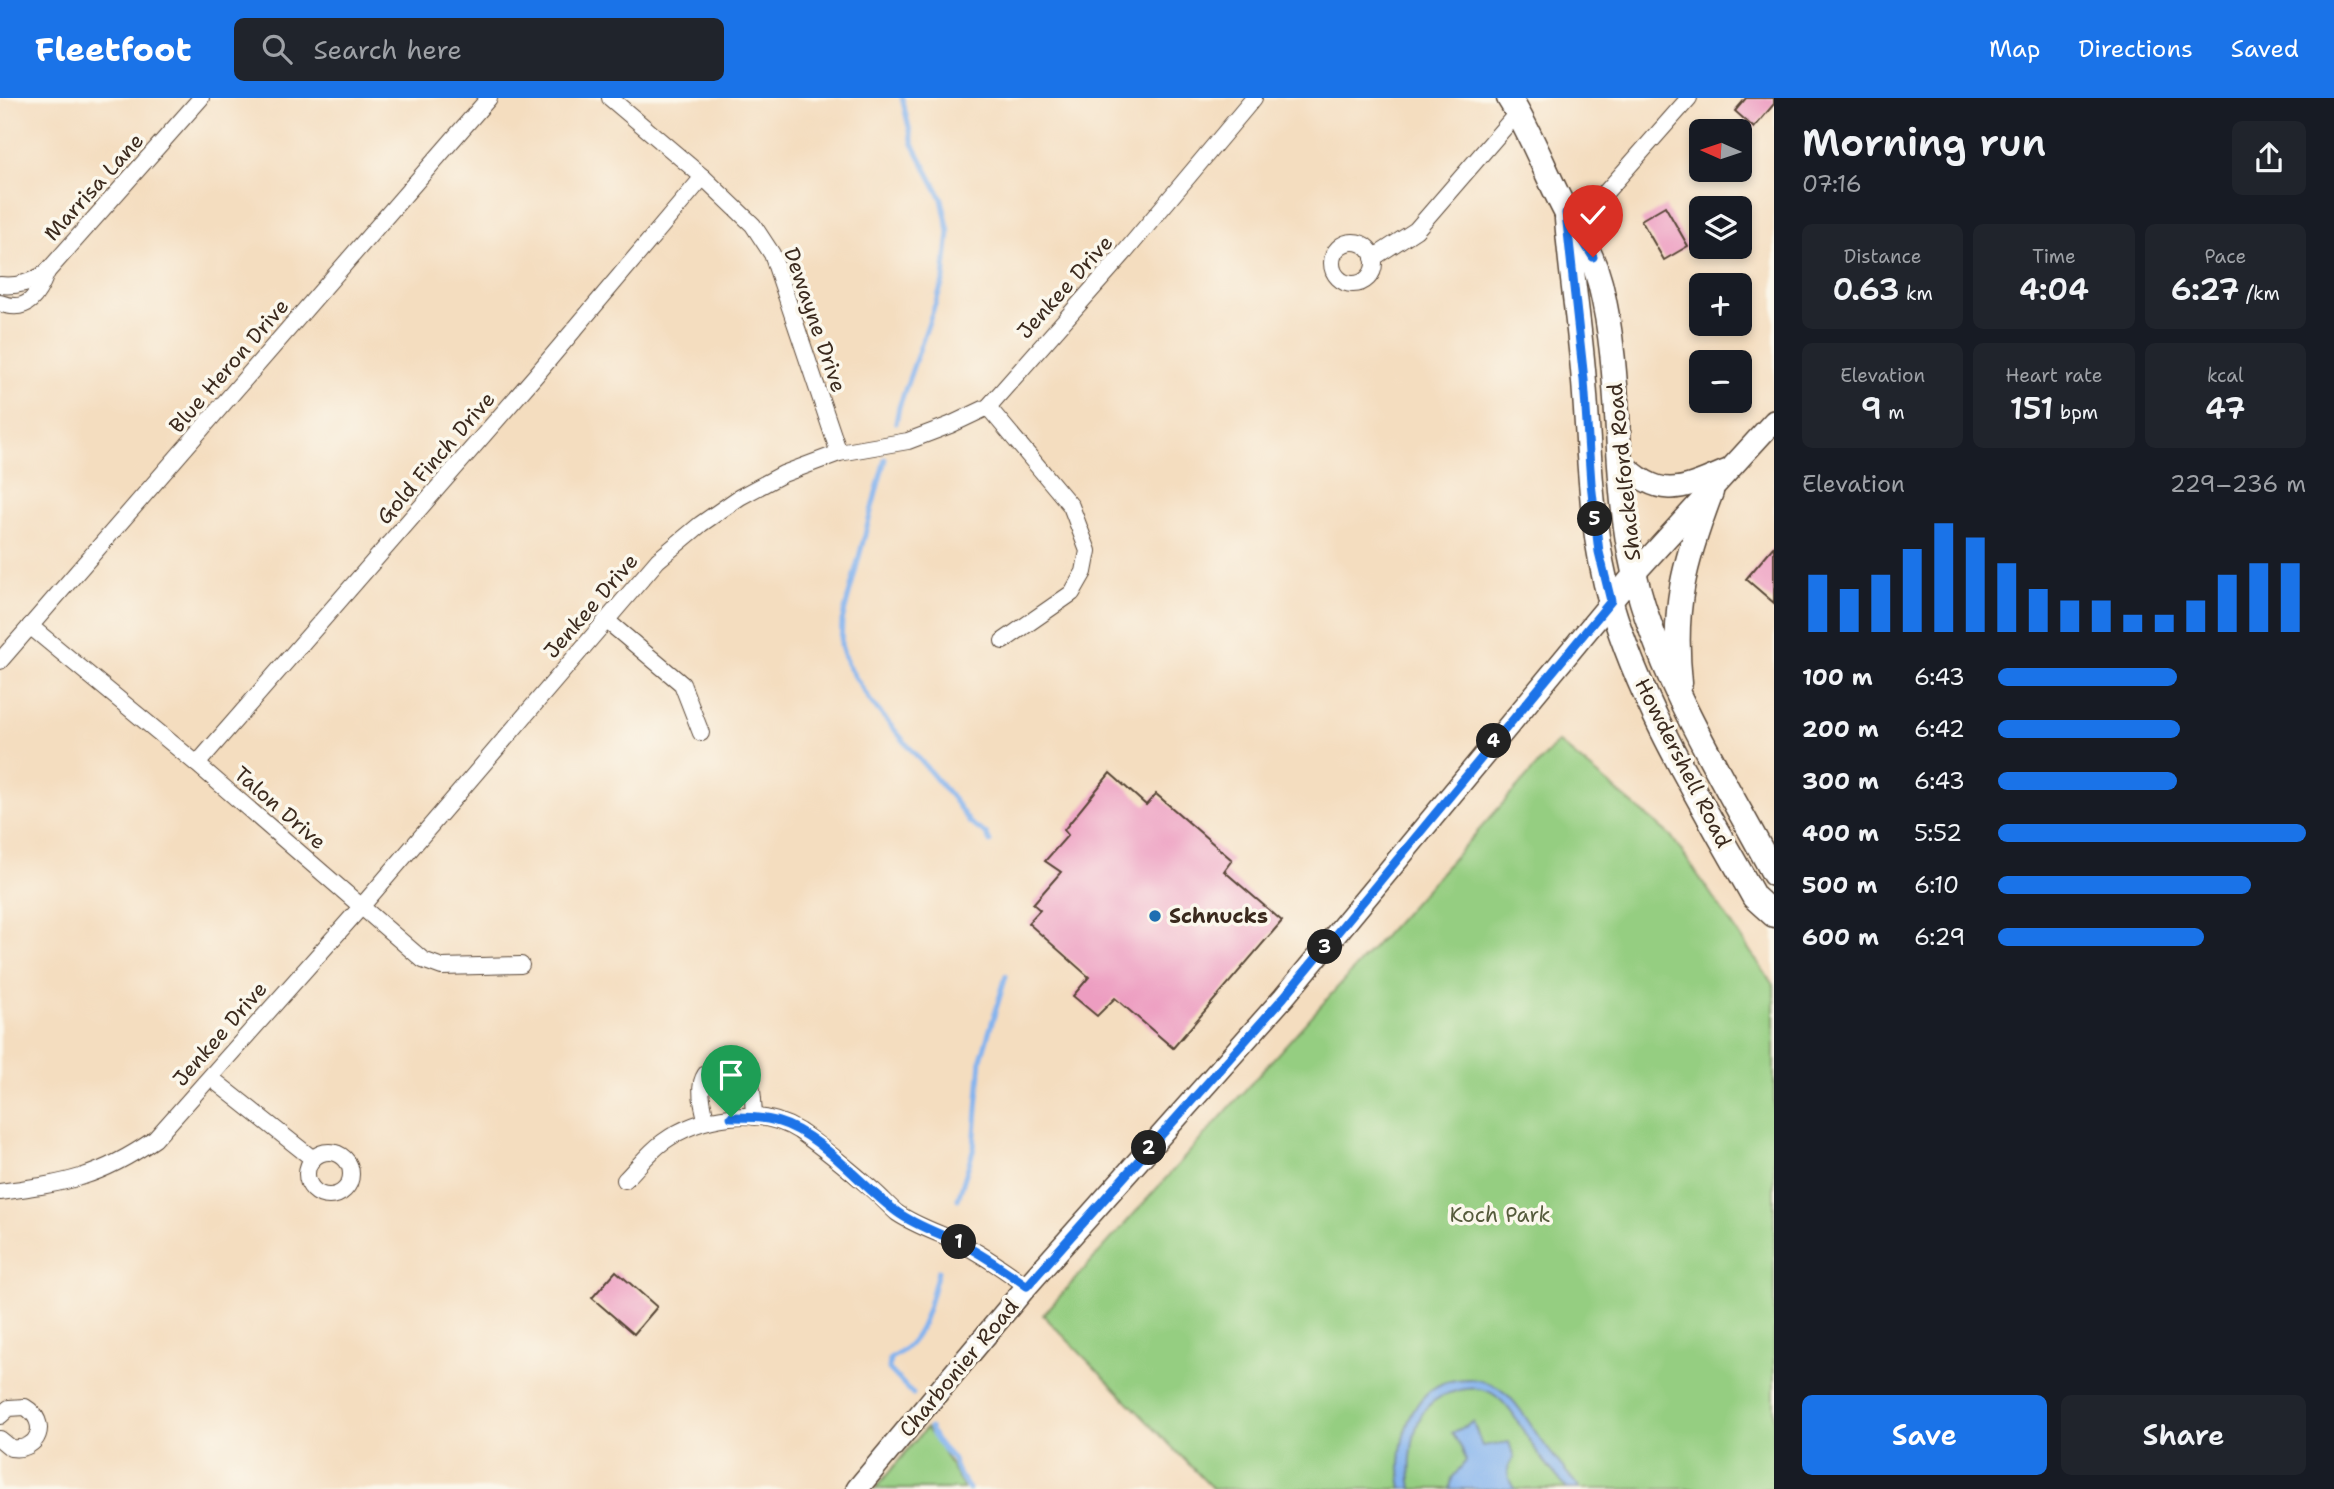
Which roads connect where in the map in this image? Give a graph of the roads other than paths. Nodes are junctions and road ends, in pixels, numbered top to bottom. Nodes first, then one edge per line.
1 (201, 98) edge
2 (489, 98) edge
3 (610, 98) edge
4 (1254, 98) edge
5 (1689, 98) edge
6 (1514, 105) edge
7 (703, 177) junction
8 (1566, 213) junction
9 (1373, 258) dead end
10 (47, 272) junction
11 (0, 285) edge
12 (0, 303) edge
13 (988, 407) junction
14 (1774, 421) edge
15 (839, 453) junction
16 (1619, 460) junction
17 (1730, 468) junction
18 (1711, 492) junction
19 (1634, 573) junction
20 (1611, 601) junction
21 (606, 621) junction
22 (30, 626) junction
23 (1003, 641) dead end
24 (0, 661) edge
25 (1682, 704) junction
26 (701, 733) dead end
27 (197, 764) junction
28 (1774, 874) edge
29 (361, 907) junction
30 (1774, 915) edge
31 (521, 965) dead end
32 (211, 1078) junction
33 (754, 1117) junction
34 (706, 1121) junction
35 (313, 1159) dead end
36 (625, 1180) dead end
37 (0, 1192) edge
38 (1027, 1286) junction
39 (0, 1416) edge
40 (0, 1438) edge
41 (857, 1489) edge

1 - 10 street, Marrisa Lane
2 - 22 street, Blue Heron Drive
3 - 7 street, Dewayne Drive
4 - 13 street, Jenkee Drive
5 - 8 street
6 - 8 main road, Shackelford Road
6 - 9 street
7 - 15 street, Dewayne Drive
7 - 27 street, Gold Finch Drive
8 - 16 main road, Shackelford Road
8 - 20 main road, Shackelford Road
10 - 11 street, Marrisa Lane
10 - 12 street, Marrisa Lane
13 - 15 street, Jenkee Drive
13 - 23 street
14 - 17 main road, Charbonier Road
15 - 21 street, Jenkee Drive
16 - 17 main road
16 - 19 main road, Shackelford Road
17 - 18 main road, Charbonier Road
18 - 19 main road, Charbonier Road
18 - 25 main road
19 - 20 main road, Charbonier Road
19 - 25 main road, Howdershell Road
20 - 30 main road, Howdershell Road
20 - 38 main road, Charbonier Road
21 - 26 street
21 - 29 street, Jenkee Drive
22 - 24 street, Blue Heron Drive
22 - 27 street, Talon Drive
25 - 28 main road, Howdershell Road
27 - 29 street, Talon Drive
29 - 31 street, Talon Drive
29 - 32 street, Jenkee Drive
32 - 35 street
32 - 37 street, Jenkee Drive
33 - 34 street
33 - 34 street
33 - 38 street
34 - 36 street
38 - 41 main road, Charbonier Road
39 - 40 street

